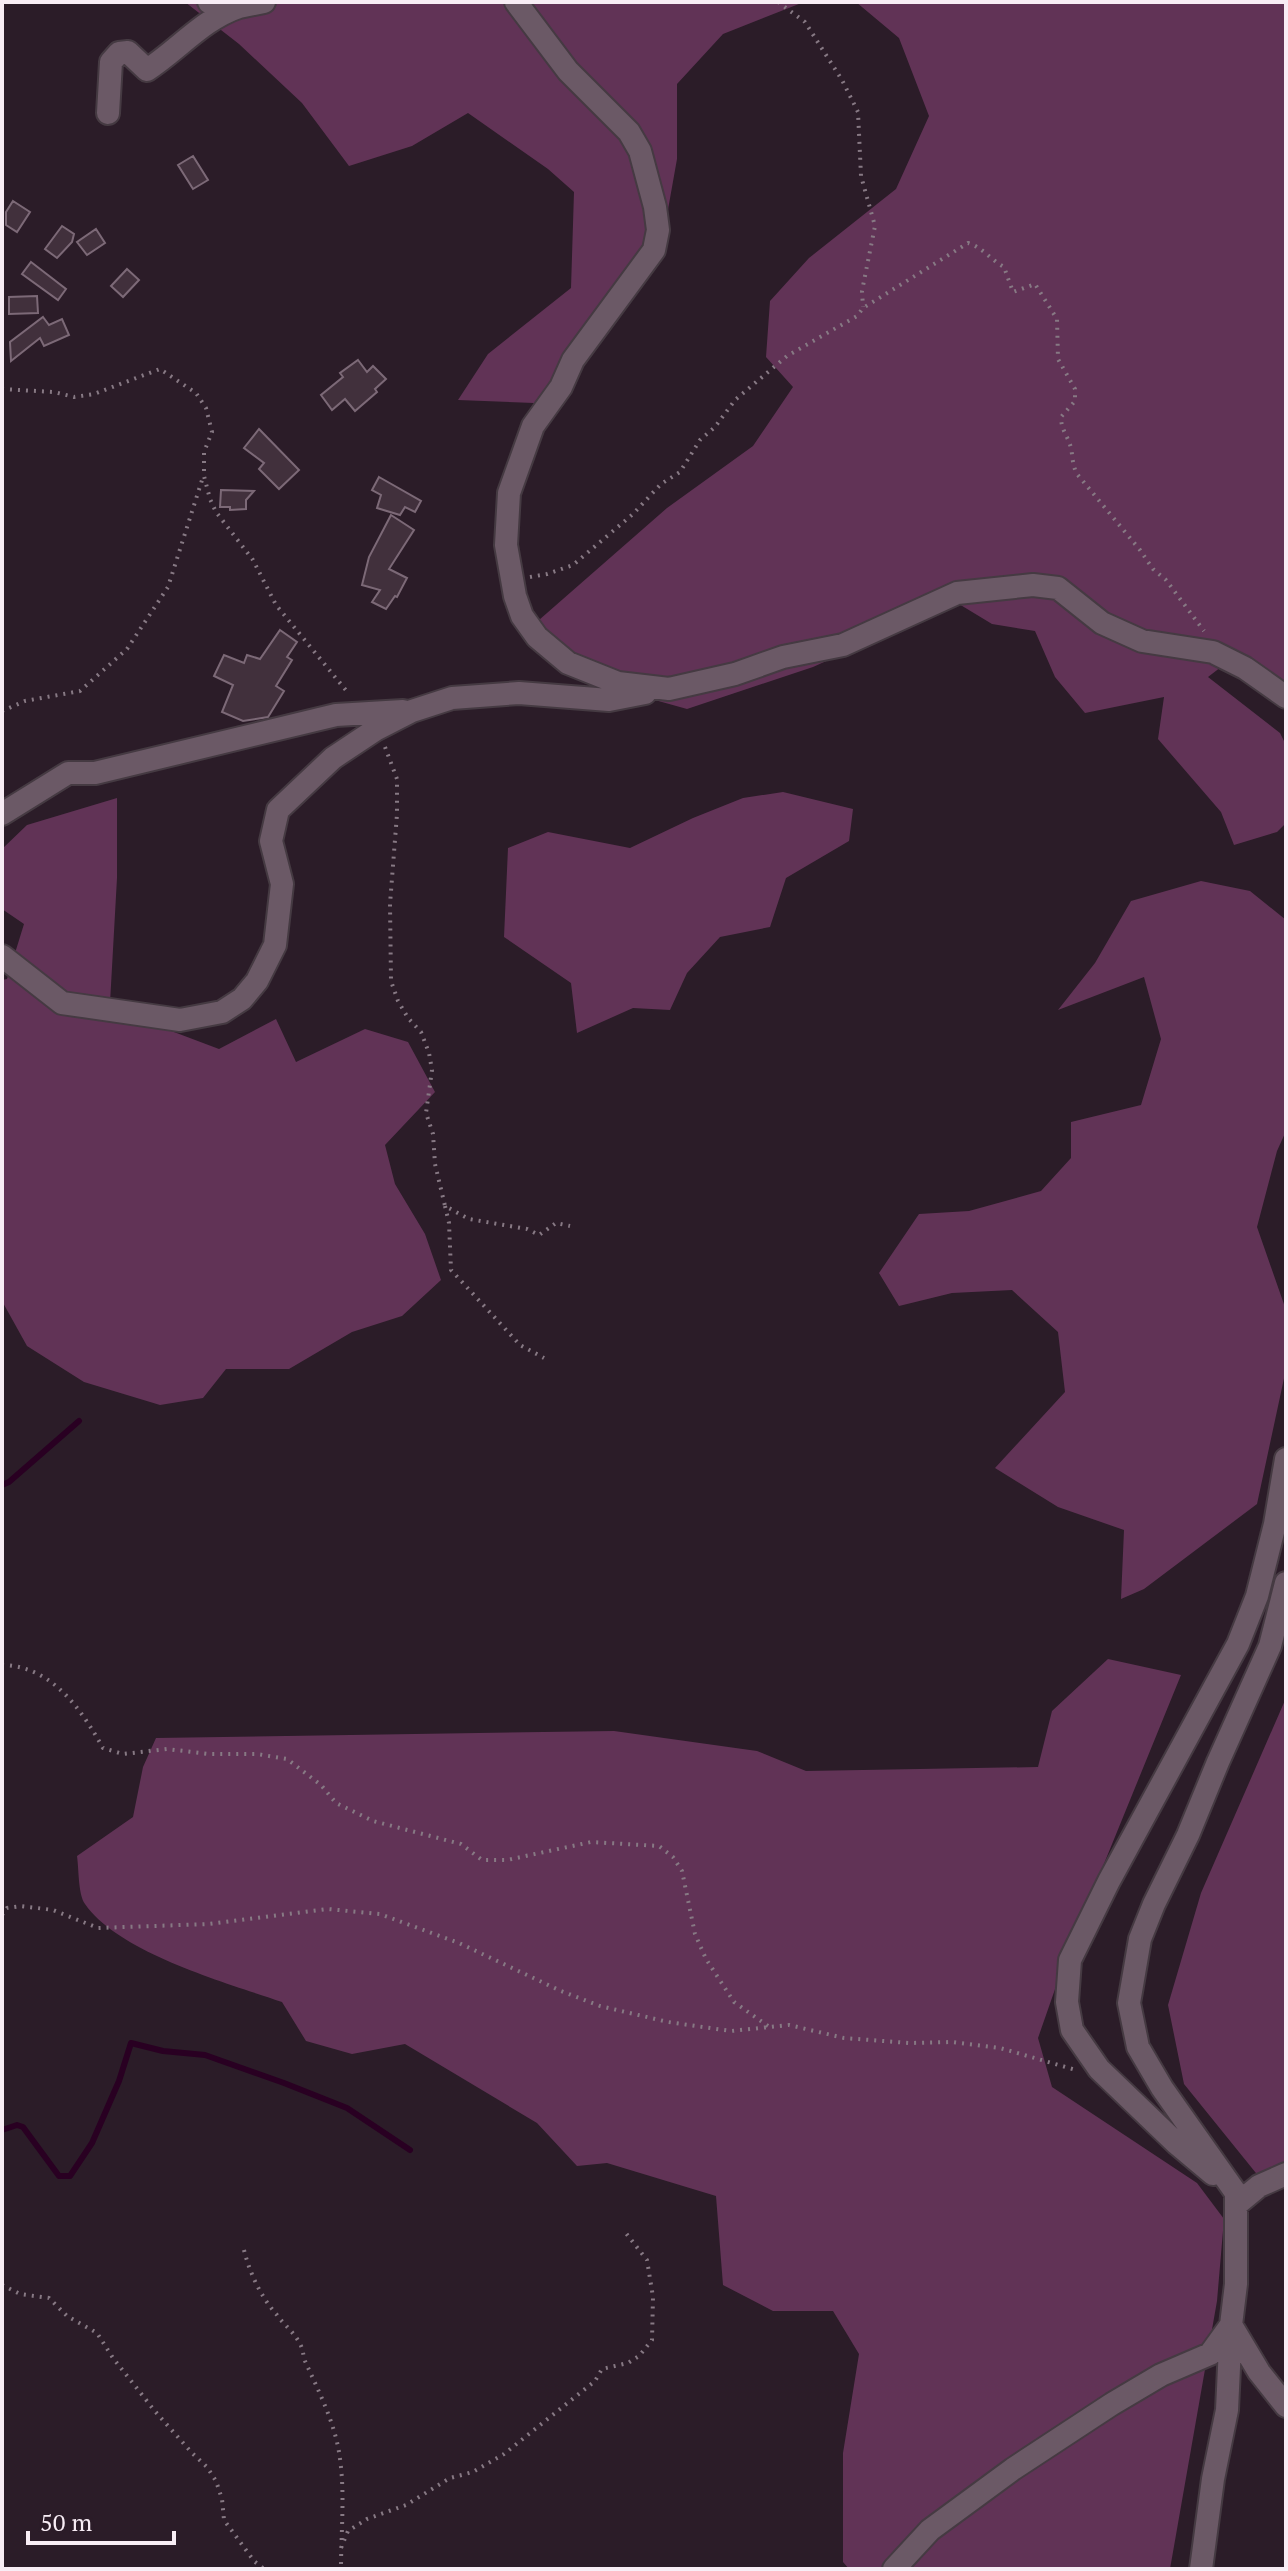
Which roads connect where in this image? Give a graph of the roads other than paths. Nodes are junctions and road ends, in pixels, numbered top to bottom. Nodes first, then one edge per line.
1 (209, 2) edge
2 (264, 2) edge
3 (516, 2) edge
4 (239, 7) junction
5 (108, 113) dead end
6 (669, 689) junction
7 (1286, 697) edge
8 (412, 711) junction
9 (2, 814) edge
10 (2, 956) edge
11 (1286, 1459) edge
12 (1286, 1583) edge
13 (1286, 2174) edge
14 (1236, 2199) junction
15 (1231, 2325) junction
16 (1286, 2406) edge
17 (894, 2569) edge
18 (1201, 2569) edge

1 - 4 street
2 - 4 street
3 - 6 street
4 - 5 street
6 - 7 street
6 - 8 street
8 - 9 street
8 - 10 street
11 - 14 street
12 - 14 street
13 - 14 street
14 - 15 street
15 - 16 street
15 - 17 street
15 - 18 street

